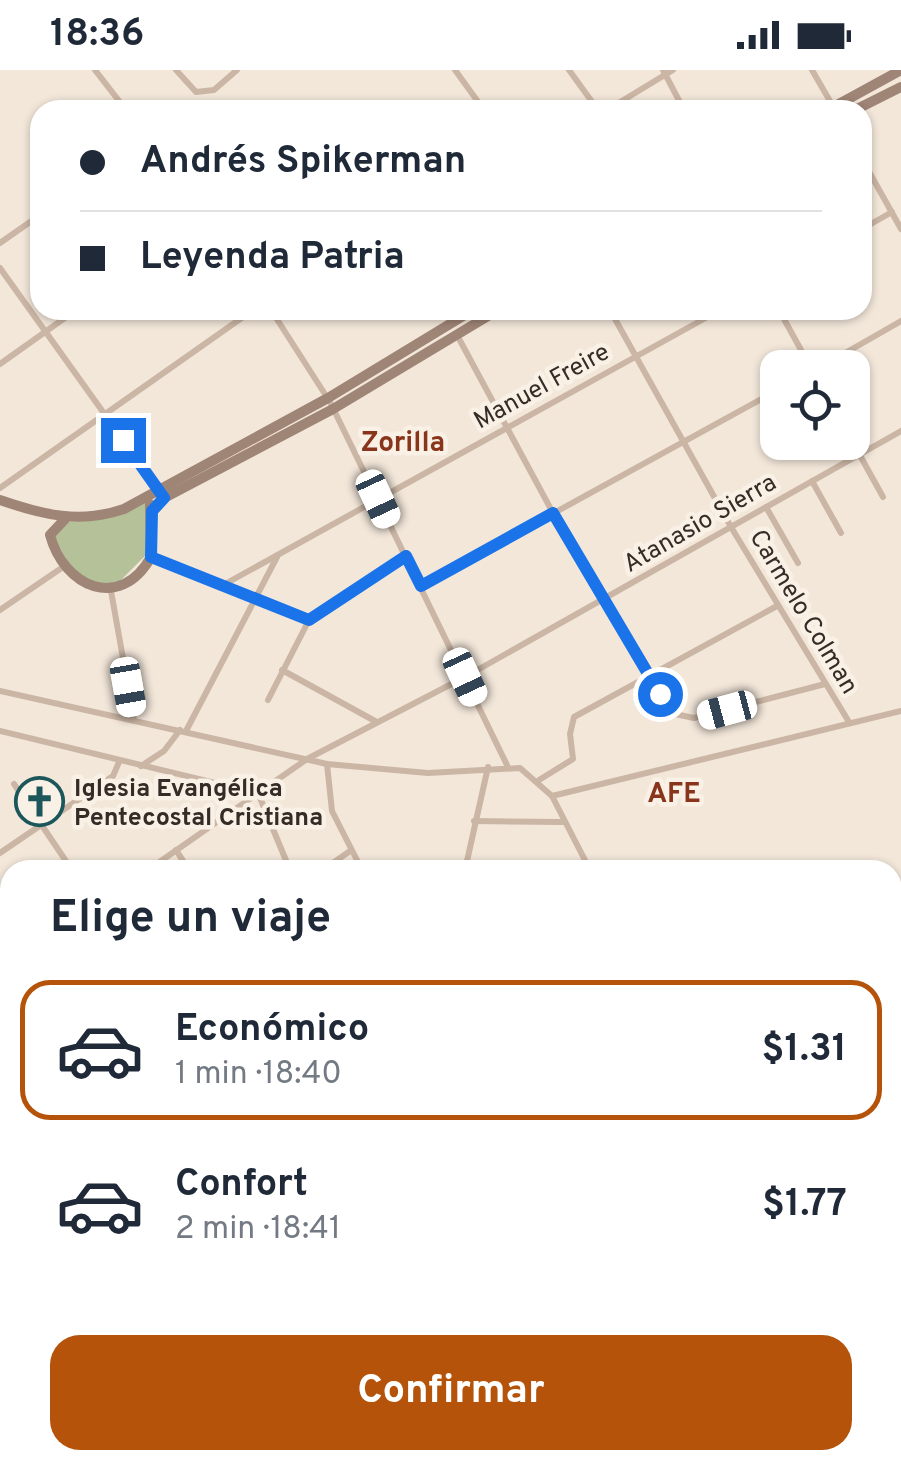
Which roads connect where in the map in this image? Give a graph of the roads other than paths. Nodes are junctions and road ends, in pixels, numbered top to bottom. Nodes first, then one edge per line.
1 (95, 70) edge
2 (176, 70) edge
3 (237, 70) edge
4 (470, 70) edge
5 (569, 70) edge
6 (812, 70) edge
7 (901, 70) edge
8 (457, 72) edge
9 (667, 72) edge
10 (901, 88) edge
11 (118, 100) edge
12 (477, 100) edge
13 (591, 100) edge
14 (623, 100) edge
15 (680, 100) edge
16 (827, 100) edge
17 (848, 100) edge
18 (872, 102) edge
19 (872, 177) edge
20 (892, 212) junction
21 (30, 222) edge
22 (872, 223) edge
23 (901, 228) edge
24 (0, 244) edge
25 (0, 268) edge
26 (30, 312) edge
27 (36, 320) edge
28 (61, 320) edge
29 (239, 320) edge
30 (277, 320) edge
31 (450, 320) edge
32 (462, 320) edge
33 (474, 320) edge
34 (615, 320) edge
35 (702, 320) edge
36 (785, 320) edge
37 (901, 321) edge
38 (454, 328) junction
39 (44, 332) junction
40 (802, 350) edge
41 (850, 350) edge
42 (635, 356) junction
43 (0, 364) edge
44 (760, 400) edge
45 (330, 403) junction
46 (105, 416) junction
47 (507, 427) junction
48 (901, 431) edge
49 (683, 442) junction
50 (870, 448) edge
51 (849, 460) edge
52 (863, 460) edge
53 (812, 481) junction
54 (0, 488) edge
55 (161, 494) junction
56 (883, 496) dead end
57 (142, 499) junction
58 (378, 499) junction
59 (0, 500) edge
60 (766, 507) junction
61 (152, 511) junction
62 (36, 512) junction
63 (553, 513) junction
64 (64, 519) junction
65 (731, 527) junction
66 (840, 533) dead end
67 (50, 535) junction
68 (278, 556) junction
69 (406, 556) junction
70 (151, 557) junction
71 (798, 563) dead end
72 (63, 566) junction
73 (225, 584) junction
74 (421, 586) junction
75 (111, 591) junction
76 (256, 598) junction
77 (603, 600) junction
78 (777, 606) junction
79 (0, 610) edge
80 (309, 620) junction
81 (282, 670) junction
82 (649, 676) junction
83 (465, 677) junction
84 (825, 684) junction
85 (0, 691) edge
86 (268, 700) dead end
87 (901, 711) edge
88 (134, 720) junction
89 (376, 722) junction
90 (849, 722) junction
91 (183, 730) junction
92 (1, 732) edge
93 (307, 759) junction
94 (119, 762) junction
95 (327, 764) junction
96 (507, 765) junction
97 (141, 766) junction
98 (488, 767) junction
99 (539, 780) junction
100 (14, 784) dead end
101 (258, 793) junction
102 (552, 796) junction
103 (474, 820) junction
104 (562, 822) junction
105 (40, 824) junction
106 (176, 850) junction
107 (350, 850) junction
108 (0, 853) edge
109 (65, 860) edge
110 (162, 860) edge
111 (182, 860) edge
112 (286, 860) edge
113 (336, 860) edge
114 (356, 860) edge
115 (467, 860) edge
116 (587, 860) edge

1 - 11 street
2 - 3 street
4 - 8 street
5 - 13 street
6 - 16 street
7 - 17 main road
8 - 12 street
9 - 14 street
9 - 15 street
10 - 18 main road
19 - 20 street
20 - 22 street
20 - 23 street
21 - 24 street
25 - 26 street
27 - 39 street
28 - 39 street
29 - 46 street
30 - 45 street
31 - 38 street
32 - 38 main road
33 - 38 main road
34 - 42 street, Carmelo Colman
35 - 42 street, Manuel Freire
36 - 40 street
37 - 41 street
38 - 45 main road
38 - 47 street
39 - 43 street
39 - 46 street
42 - 47 street, Manuel Freire
42 - 49 street, Carmelo Colman
44 - 49 street
45 - 55 main road
45 - 58 street
46 - 54 street
46 - 55 street
47 - 58 street, Manuel Freire
47 - 63 street
48 - 50 street, Atanasio Sierra
49 - 63 street
49 - 65 street, Carmelo Colman
51 - 53 street, Atanasio Sierra
52 - 56 street
53 - 60 street, Atanasio Sierra
53 - 66 street
55 - 57 main road
55 - 61 main road
57 - 61 main road
57 - 64 main road
58 - 68 street, Manuel Freire
58 - 69 street
59 - 62 main road
60 - 65 street, Atanasio Sierra
60 - 71 street
61 - 70 main road
62 - 64 main road
62 - 67 main road
63 - 74 street
63 - 77 street
64 - 67 main road
65 - 77 street, Atanasio Sierra
65 - 78 street, Carmelo Colman
67 - 72 main road
68 - 73 street, Manuel Freire
68 - 76 street
69 - 74 street
69 - 80 street
70 - 73 street
70 - 75 main road
72 - 75 main road
72 - 79 street
73 - 76 street
74 - 83 street
75 - 88 street
76 - 80 street
76 - 91 street
77 - 82 street
77 - 83 street, Atanasio Sierra
78 - 82 street
78 - 84 street, Carmelo Colman
80 - 81 street
81 - 86 street
81 - 89 street
82 - 84 street
82 - 99 street
83 - 89 street, Atanasio Sierra
83 - 96 street
84 - 90 street, Carmelo Colman
85 - 88 street
87 - 90 street
88 - 91 street
89 - 93 street, Atanasio Sierra
90 - 102 street
91 - 93 street
91 - 97 street
92 - 94 street
93 - 95 street
93 - 101 street, Atanasio Sierra
94 - 97 street
94 - 105 street
95 - 98 street
95 - 107 street
96 - 98 street
96 - 99 street
97 - 101 street
98 - 103 street
99 - 102 street
100 - 105 street
101 - 106 street, Atanasio Sierra
101 - 112 street
102 - 104 street
103 - 104 street
103 - 115 street
104 - 116 street
105 - 108 street
105 - 109 street
106 - 110 street, Atanasio Sierra
106 - 111 street
107 - 113 street
107 - 114 street

